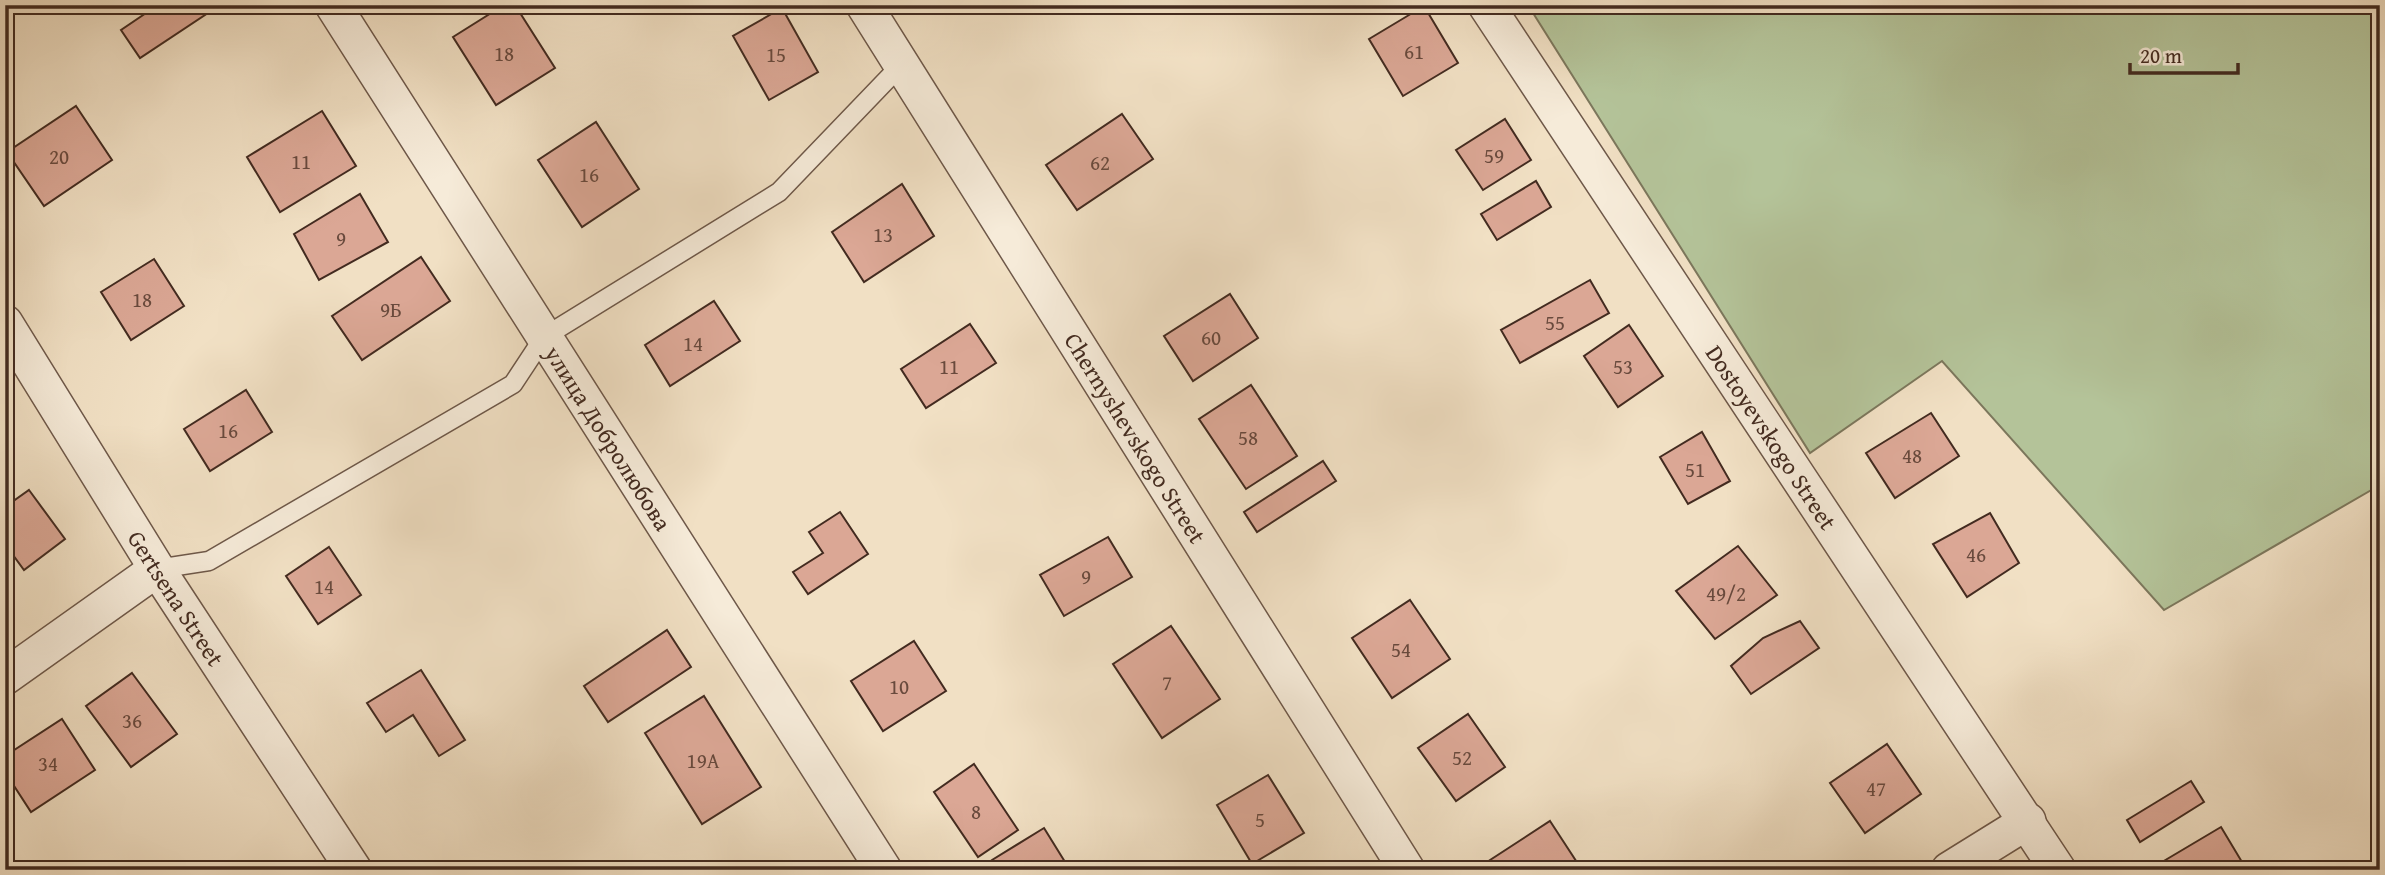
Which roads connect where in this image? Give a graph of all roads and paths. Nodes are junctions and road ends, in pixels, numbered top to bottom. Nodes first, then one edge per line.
1 (334, 5) edge
2 (864, 5) edge
3 (1486, 5) edge
4 (901, 65) junction
5 (5, 323) edge
6 (544, 337) junction
7 (157, 569) junction
8 (5, 677) edge
9 (2028, 821) junction
10 (354, 870) edge
11 (884, 870) edge
12 (1407, 870) edge
13 (1949, 870) edge
14 (2058, 870) edge

1 - 6 street, улица Добролюбова
2 - 4 street, Chernyshevskogo Street
3 - 9 street, Dostoyevskogo Street
4 - 6 lane
4 - 12 street, Chernyshevskogo Street
5 - 7 street, Gertsena Street
6 - 7 lane
6 - 11 street, улица Добролюбова
7 - 8 street
7 - 10 street, Gertsena Street
9 - 13 street
9 - 14 street, Dostoyevskogo Street

